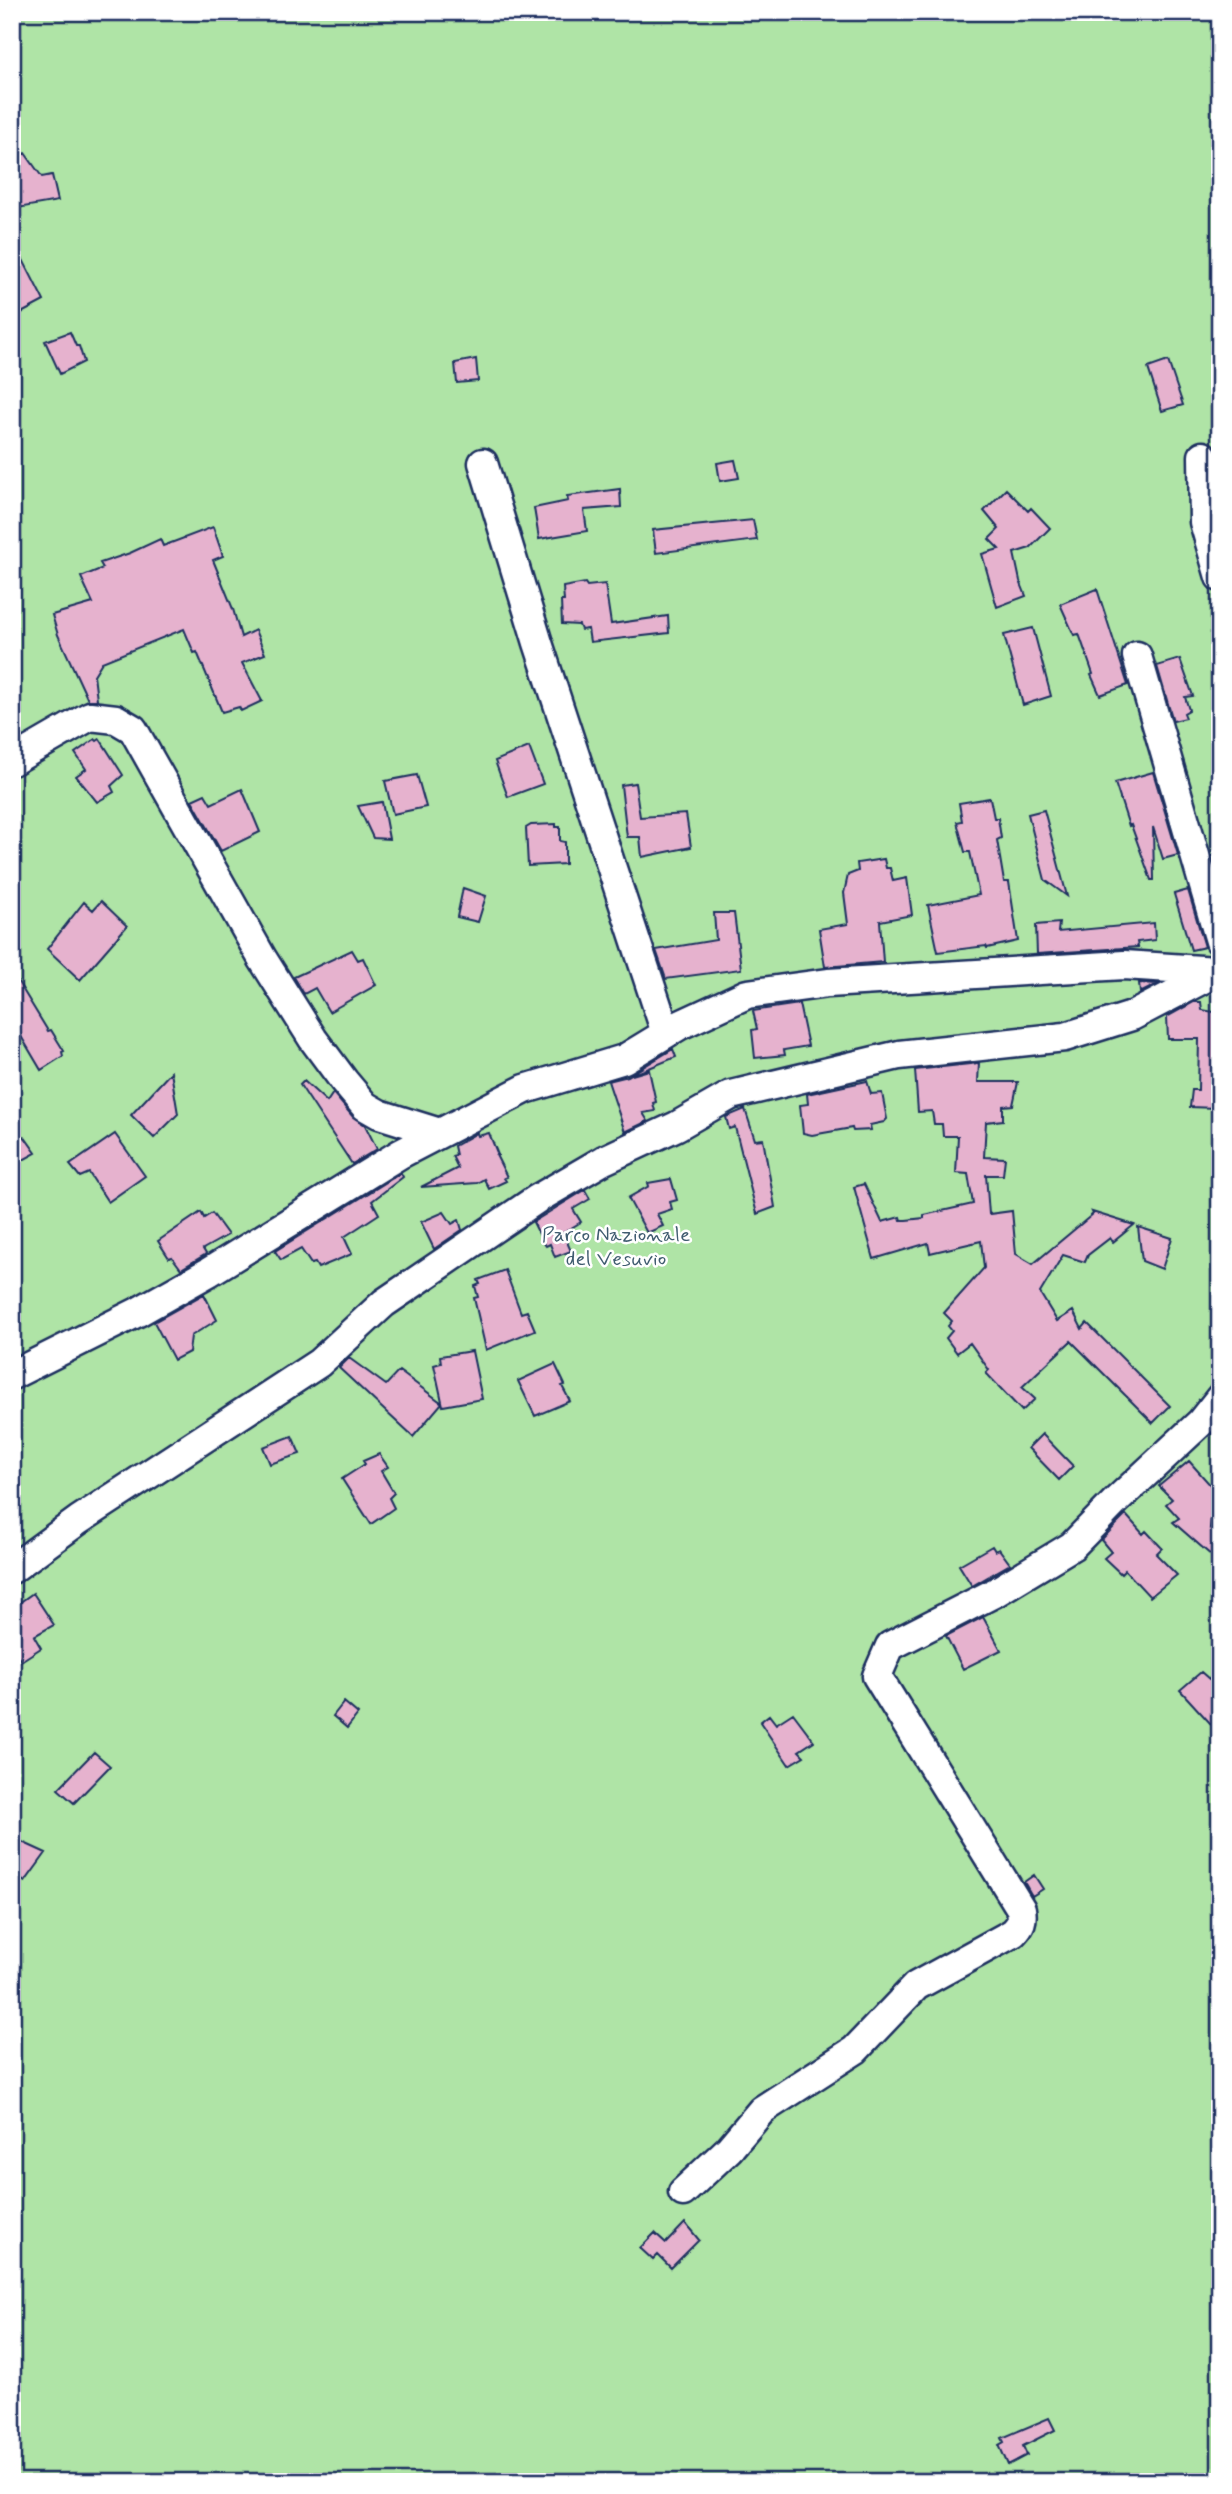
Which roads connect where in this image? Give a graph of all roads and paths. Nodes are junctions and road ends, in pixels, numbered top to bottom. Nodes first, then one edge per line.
1 (1203, 456) dead end
2 (483, 463) dead end
3 (1220, 577) edge
4 (1137, 656) dead end
5 (12, 761) edge
6 (1220, 941) edge
7 (1219, 970) edge
8 (666, 1033) junction
9 (440, 1133) junction
10 (12, 1375) edge
11 (1220, 1398) edge
12 (12, 1569) edge
13 (683, 2192) dead end

1 - 3 street
2 - 8 street
4 - 6 street
5 - 9 street
7 - 8 street
7 - 12 street
8 - 9 street
9 - 10 street
11 - 13 street

